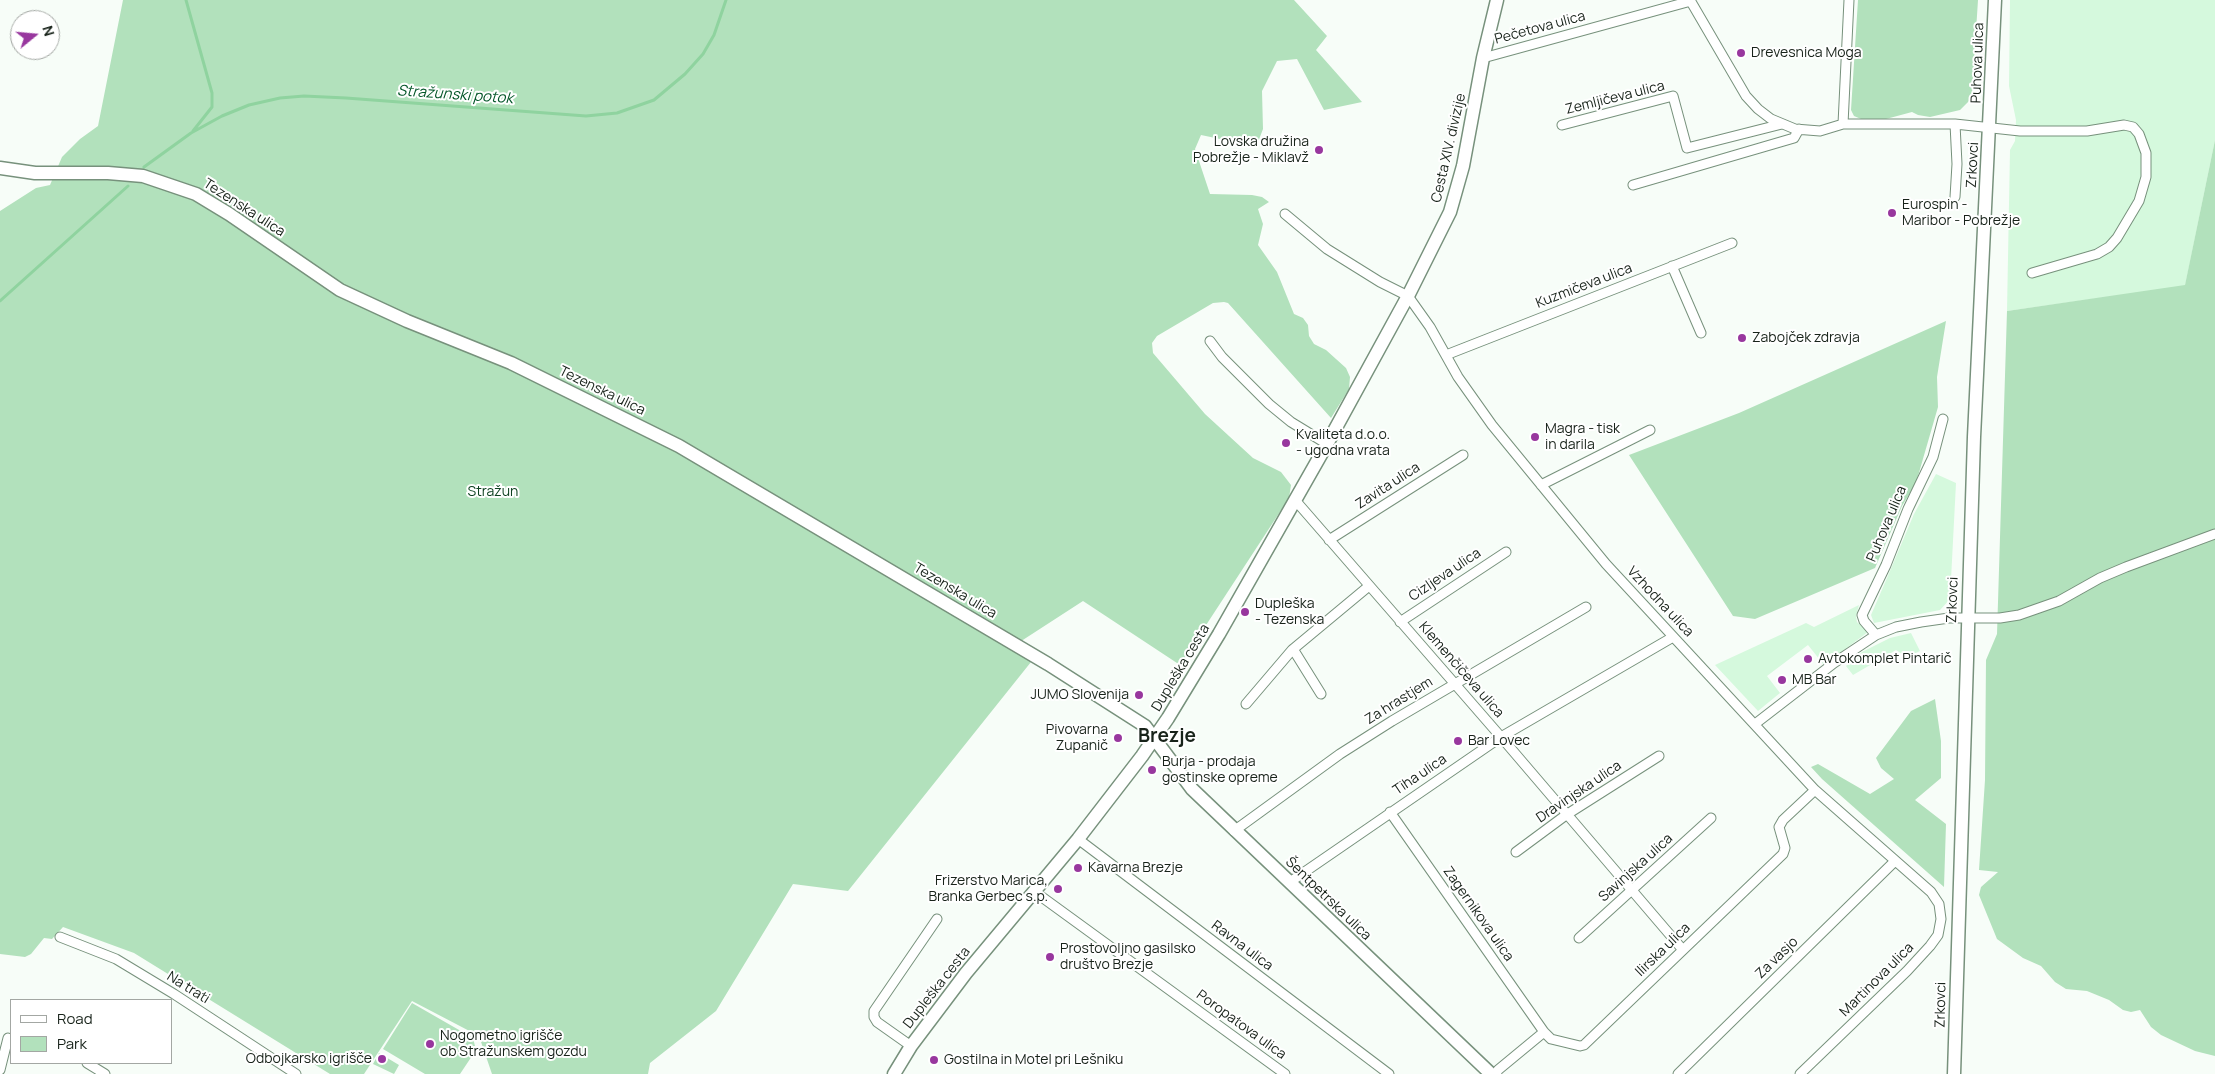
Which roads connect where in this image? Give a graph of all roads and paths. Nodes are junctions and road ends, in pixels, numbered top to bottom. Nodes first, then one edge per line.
1 (1497, 0) edge
2 (1849, 0) edge
3 (1995, 0) edge
4 (1690, 1) edge
5 (1483, 58) junction
6 (1782, 124) junction
7 (1843, 124) junction
8 (1955, 124) junction
9 (1562, 125) dead end
10 (1990, 127) junction
11 (1799, 129) junction
12 (0, 168) edge
13 (1632, 184) dead end
14 (1955, 197) dead end
15 (1285, 214) dead end
16 (1732, 243) dead end
17 (1672, 266) junction
18 (2032, 273) dead end
19 (1408, 296) junction
20 (1701, 333) dead end
21 (1210, 340) dead end
22 (1446, 355) junction
23 (1943, 419) dead end
24 (1650, 430) dead end
25 (1327, 444) junction
26 (1463, 455) dead end
27 (1541, 485) junction
28 (1295, 500) junction
29 (2215, 534) edge
30 (1329, 540) junction
31 (1506, 552) dead end
32 (1369, 586) junction
33 (1586, 607) dead end
34 (1967, 619) junction
35 (1400, 622) junction
36 (1876, 635) junction
37 (1673, 636) junction
38 (1293, 649) junction
39 (1454, 683) junction
40 (1320, 694) dead end
41 (1246, 704) dead end
42 (1755, 724) junction
43 (1501, 737) junction
44 (1154, 738) junction
45 (1659, 756) dead end
46 (1815, 790) junction
47 (1390, 812) junction
48 (1566, 815) junction
49 (1711, 818) dead end
50 (1234, 831) junction
51 (1078, 839) junction
52 (1516, 852) dead end
53 (1895, 861) junction
54 (1290, 882) junction
55 (1631, 890) junction
56 (1035, 892) junction
57 (1931, 892) joint
58 (937, 919) dead end
59 (60, 938) dead end
60 (1579, 938) dead end
61 (1683, 950) junction
62 (1544, 1032) junction
63 (7, 1037) edge
64 (912, 1046) junction
65 (89, 1064) edge
66 (0, 1070) edge
67 (105, 1074) edge
68 (296, 1074) edge
69 (894, 1074) edge
70 (1285, 1074) edge
71 (1389, 1074) edge
72 (1490, 1074) edge
73 (1496, 1074) edge
74 (1678, 1074) edge
75 (1800, 1074) edge
76 (1954, 1074) edge

1 - 5 street, Cesta XIV. divizije
2 - 7 street
3 - 10 street, Puhova ulica
4 - 5 street, Pečetova ulica
4 - 6 street
5 - 19 street, Cesta XIV. divizije
6 - 9 street, Zemljičeva ulica
6 - 11 street
7 - 8 street
7 - 11 street
8 - 10 street
8 - 14 street
10 - 18 street
10 - 34 street, Zrkovci
11 - 13 street
12 - 44 street, Tezenska ulica
15 - 19 street
16 - 17 street, Kuzmičeva ulica
17 - 20 street
17 - 22 street, Kuzmičeva ulica
19 - 22 street, Vzhodna ulica
19 - 25 street, Dupleška cesta
21 - 25 street
22 - 27 street, Vzhodna ulica
23 - 36 street, Puhova ulica
24 - 27 street
25 - 28 street, Dupleška cesta
26 - 30 street, Zavita ulica
27 - 37 street, Vzhodna ulica
28 - 30 street, Klemenčičeva ulica
28 - 44 street, Dupleška cesta
29 - 34 street
30 - 32 street, Klemenčičeva ulica
31 - 35 street, Cizljeva ulica
32 - 35 street, Klemenčičeva ulica
32 - 38 street
33 - 39 street, Za hrastjem
34 - 36 street
34 - 76 street, Zrkovci
35 - 39 street, Klemenčičeva ulica
36 - 42 street
37 - 42 street, Vzhodna ulica
37 - 43 street, Tiha ulica
38 - 40 street
38 - 41 street
39 - 43 street, Klemenčičeva ulica
39 - 50 street, Za hrastjem
42 - 46 street, Vzhodna ulica
43 - 47 street, Tiha ulica
43 - 48 street, Klemenčičeva ulica
44 - 50 street, Šentpetrska ulica
44 - 51 street, Dupleška cesta
45 - 48 street, Dravinjska ulica
46 - 53 street, Vzhodna ulica
46 - 61 street, Ilirska ulica
47 - 54 street, Tiha ulica
47 - 62 street, Zagernikova ulica
48 - 52 street, Dravinjska ulica
48 - 55 street, Klemenčičeva ulica
49 - 55 street, Savinjska ulica
50 - 54 street, Šentpetrska ulica
51 - 56 street, Dupleška cesta
51 - 71 street, Ravna ulica
53 - 57 street, Vzhodna ulica
53 - 74 street, Za vasjo
54 - 72 street, Šentpetrska ulica
55 - 60 street, Savinjska ulica
55 - 61 street, Klemenčičeva ulica
56 - 64 street, Dupleška cesta
56 - 70 street, Poropatova ulica
57 - 75 street, Martinova ulica
58 - 64 street, Dupleška cesta
59 - 68 street, Na trati
61 - 62 street, Ilirska ulica
62 - 73 street
63 - 66 street
64 - 69 street, Dupleška cesta
65 - 67 street

